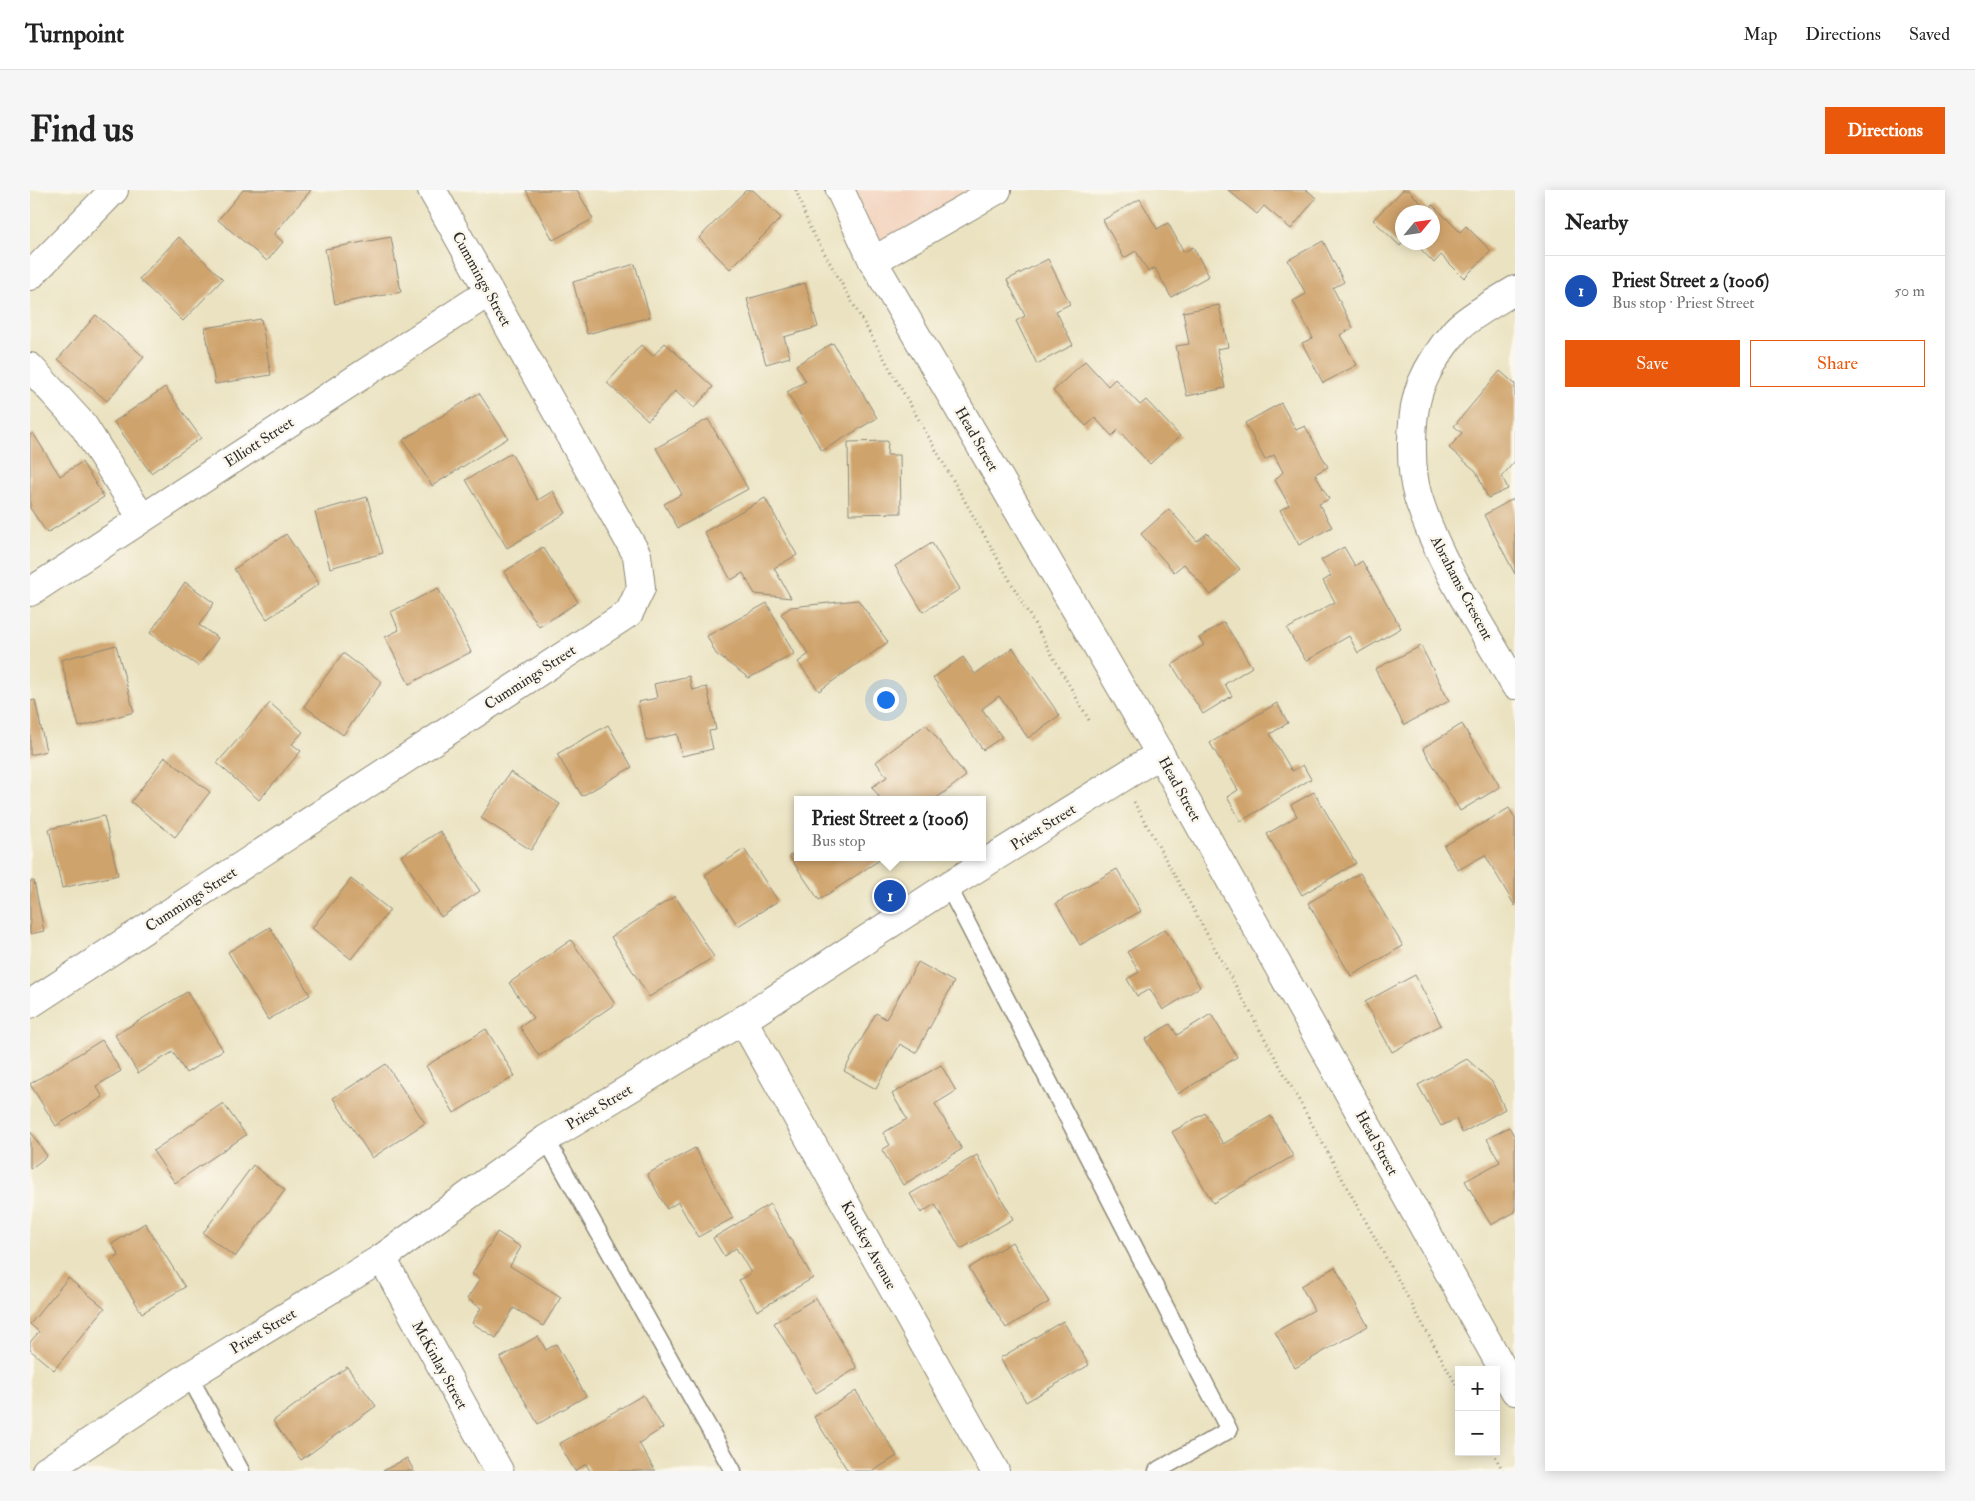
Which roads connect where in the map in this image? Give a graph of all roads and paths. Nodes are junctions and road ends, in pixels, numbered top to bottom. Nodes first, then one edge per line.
1 (114, 190) edge
2 (432, 190) edge
3 (796, 190) edge
4 (840, 190) edge
5 (997, 190) edge
6 (873, 261) junction
7 (30, 276) edge
8 (1515, 290) edge
9 (489, 292) junction
10 (30, 367) edge
11 (142, 518) junction
12 (30, 592) edge
13 (1511, 669) edge
14 (1089, 720) dead end
15 (1160, 754) junction
16 (1132, 799) dead end
17 (948, 886) junction
18 (30, 1004) edge
19 (743, 1020) junction
20 (546, 1139) junction
21 (382, 1258) junction
22 (188, 1376) junction
23 (1455, 1383) edge
24 (1515, 1391) edge
25 (1495, 1456) edge
26 (46, 1471) edge
27 (242, 1471) edge
28 (499, 1471) edge
29 (733, 1471) edge
30 (994, 1471) edge
31 (1157, 1471) edge
32 (1503, 1471) edge

1 - 7 street
2 - 9 street, Cummings Street
3 - 14 path
4 - 6 street, Head Street
5 - 6 street
6 - 15 street, Head Street
8 - 13 street, Abrahams Crescent
9 - 11 street, Elliott Street
9 - 18 street, Cummings Street
10 - 11 street
11 - 12 street, Elliott Street
15 - 17 street, Priest Street
15 - 24 street, Head Street
16 - 23 path
17 - 19 street, Priest Street
17 - 31 lane
19 - 20 street, Priest Street
19 - 30 street, Knuckey Avenue
20 - 21 street, Priest Street
20 - 29 lane
21 - 22 street, Priest Street
21 - 28 street, McKinlay Street
22 - 26 street, Priest Street
22 - 27 lane
25 - 32 path

